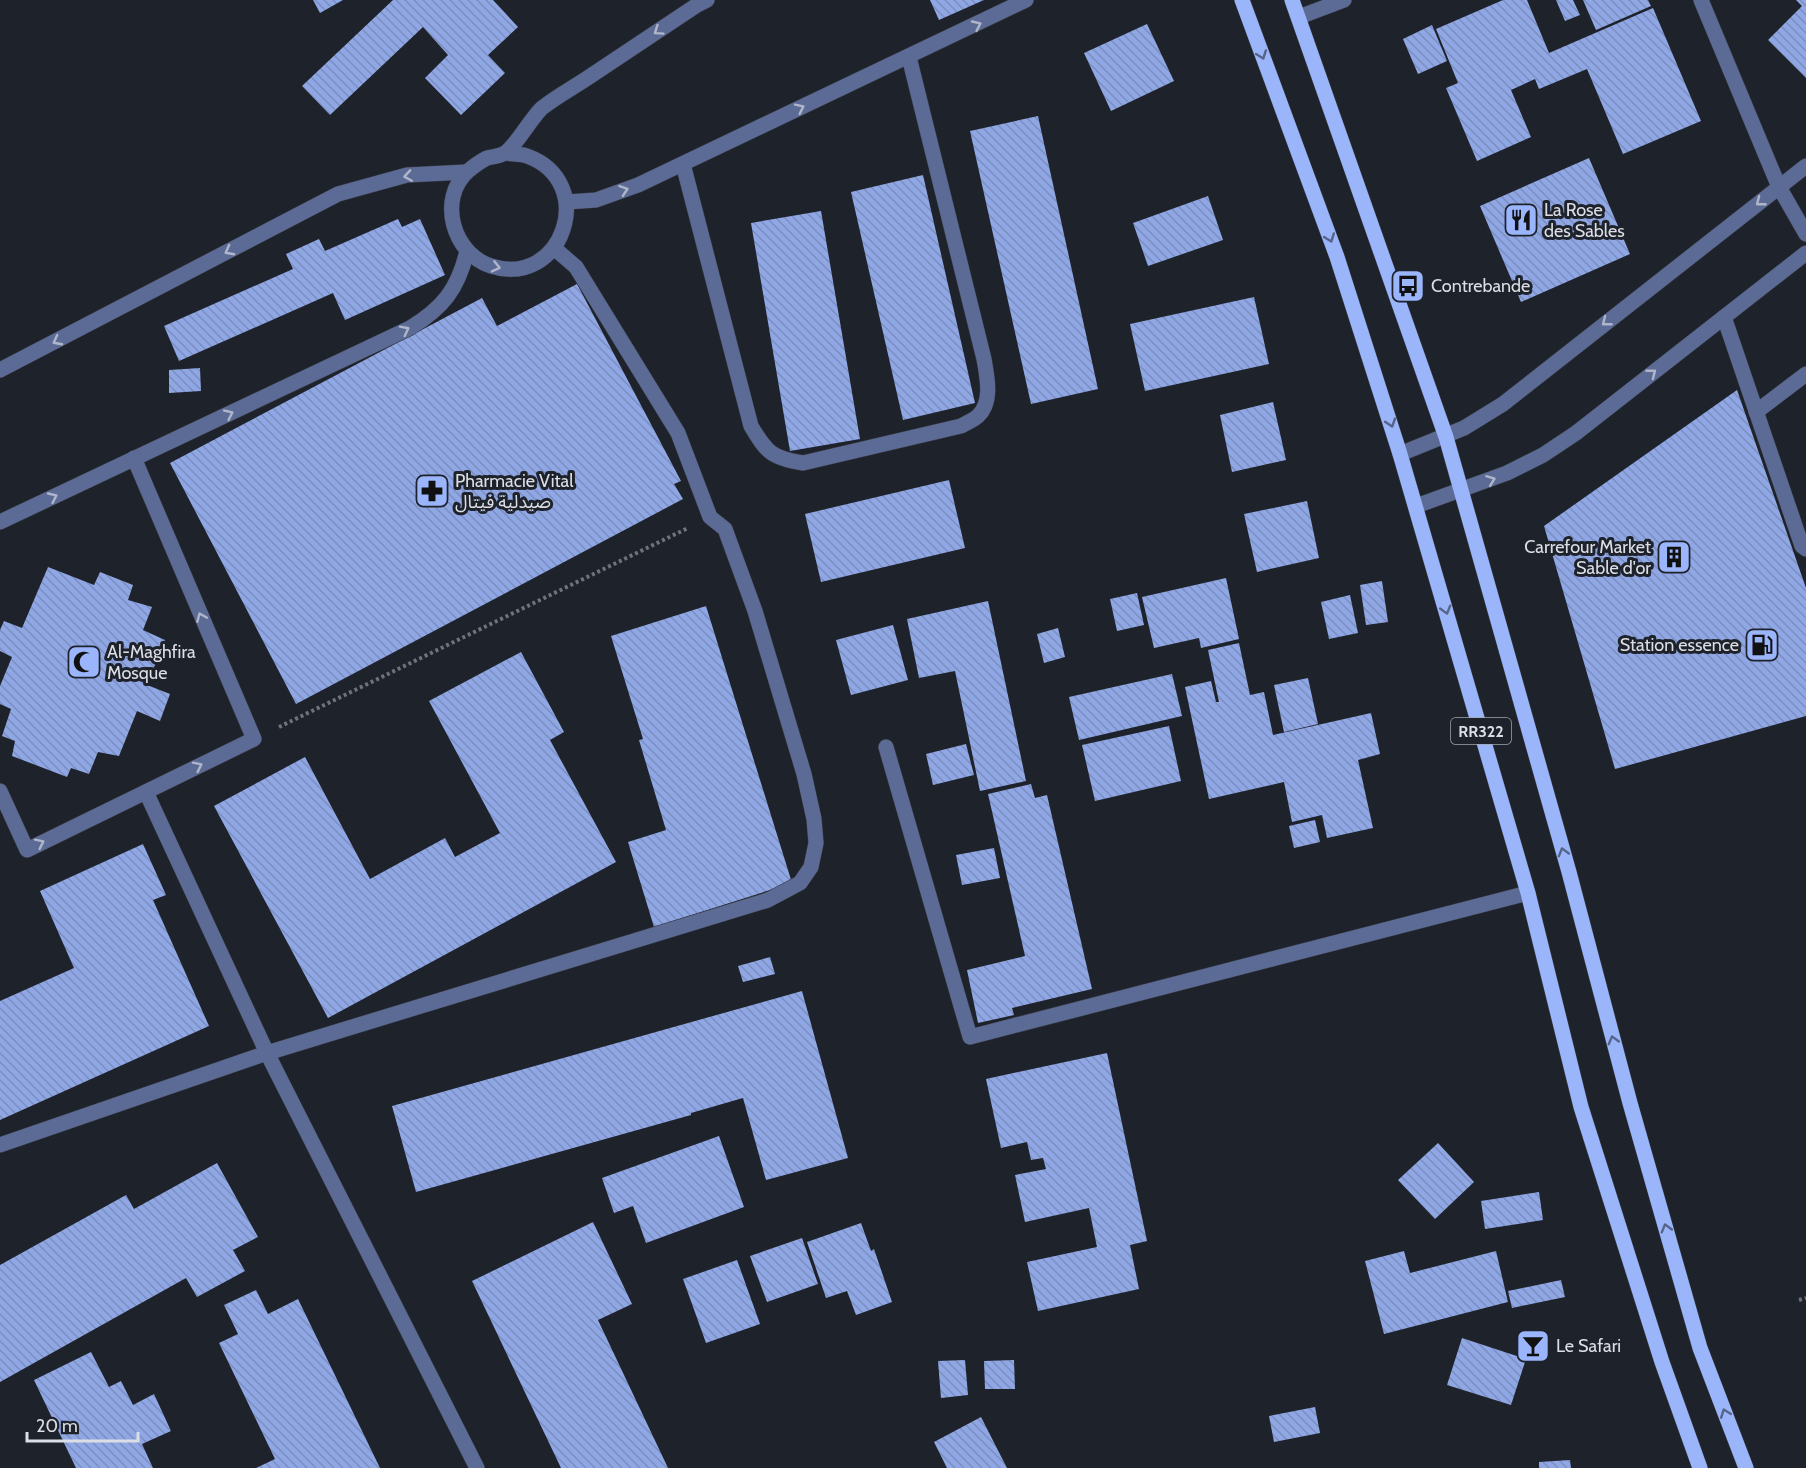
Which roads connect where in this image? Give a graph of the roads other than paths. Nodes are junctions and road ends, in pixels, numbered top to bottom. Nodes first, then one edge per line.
1 (707, 0) edge
2 (1026, 0) edge
3 (1242, 0) edge
4 (1292, 0) edge
5 (1344, 0) edge
6 (1701, 0) edge
7 (1299, 17) junction
8 (909, 57) junction
9 (505, 153) junction
10 (683, 164) junction
11 (1806, 166) edge
12 (466, 172) junction
13 (1779, 187) junction
14 (567, 202) junction
15 (1806, 234) edge
16 (554, 248) junction
17 (467, 251) junction
18 (1806, 253) edge
19 (1724, 316) junction
20 (0, 370) edge
21 (1806, 374) edge
22 (1756, 412) junction
23 (1446, 437) junction
24 (1400, 454) junction
25 (134, 458) junction
26 (1462, 490) junction
27 (1416, 506) junction
28 (0, 522) edge
29 (1806, 549) edge
30 (886, 747) dead end
31 (0, 791) edge
32 (146, 792) junction
33 (1528, 893) junction
34 (267, 1053) junction
35 (0, 1145) edge
36 (477, 1468) edge
37 (1700, 1468) edge
38 (1746, 1468) edge

1 -> 9 street
8 -> 2 street
3 -> 24 main road, RR322
4 - 7 main road, RR322
5 - 7 street
6 - 13 street
7 - 23 main road, RR322
10 -> 8 street
8 - 10 street
9 - 12 street
9 - 14 street
14 -> 10 street
11 - 13 street
12 - 17 street
12 -> 20 street
13 - 15 street
13 -> 23 street
14 - 16 street
17 -> 16 street
16 - 34 street
25 -> 17 street
18 - 19 street
19 - 22 street
26 -> 19 street
21 - 22 street
22 - 29 street
23 - 24 street
23 - 26 main road, RR322
24 - 27 main road, RR322
28 -> 25 street
32 -> 25 street
26 - 27 street
38 -> 26 main road, RR322
27 -> 33 main road, RR322
30 - 33 street
31 -> 32 street
32 - 34 street
33 - 37 main road, RR322
34 - 35 street
34 - 36 street

